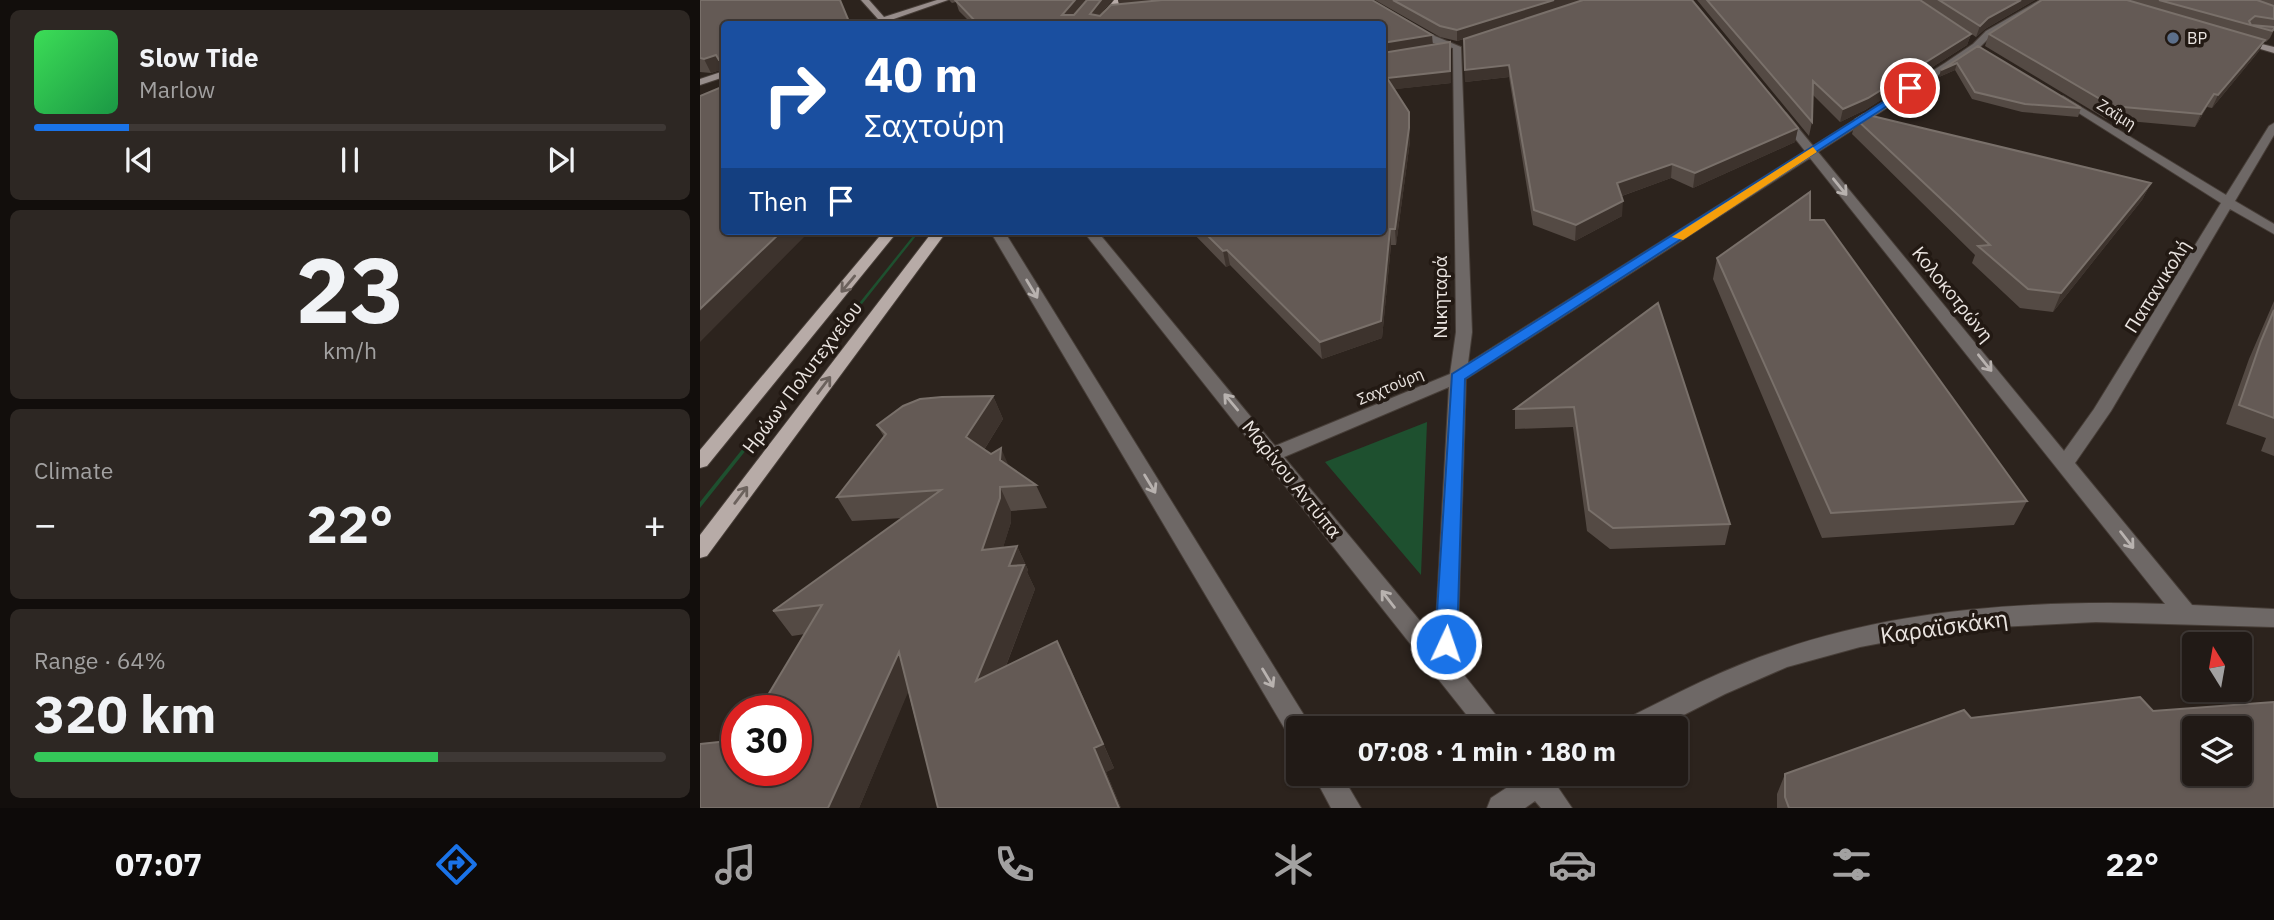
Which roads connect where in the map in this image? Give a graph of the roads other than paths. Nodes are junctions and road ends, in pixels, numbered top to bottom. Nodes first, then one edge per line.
1 (865, 0) edge
2 (914, 0) edge
3 (944, 0) edge
4 (1118, 0) edge
5 (2045, 0) edge
6 (920, 8) junction
7 (1110, 10) junction
8 (1120, 10) edge
9 (924, 18) dead end
10 (882, 21) edge
11 (889, 21) edge
12 (1101, 21) edge
13 (1410, 26) edge
14 (1965, 34) edge
15 (2225, 35) edge
16 (1461, 46) junction
17 (1981, 49) junction
18 (2274, 50) edge
19 (1435, 51) edge
20 (721, 75) edge
21 (701, 82) edge
22 (2055, 95) edge
23 (1774, 105) edge
24 (2274, 126) edge
25 (1811, 151) junction
26 (2230, 203) junction
27 (2274, 230) edge
28 (888, 235) edge
29 (937, 235) edge
30 (998, 235) edge
31 (1093, 235) edge
32 (1458, 377) junction
33 (1273, 454) junction
34 (700, 462) edge
35 (2066, 462) junction
36 (700, 550) edge
37 (2184, 612) junction
38 (2274, 618) edge
39 (1445, 671) junction
40 (1291, 716) edge
41 (1483, 716) edge
42 (1655, 716) edge
43 (1333, 786) edge
44 (1529, 786) edge
45 (1545, 786) edge
46 (1347, 808) edge
47 (1501, 808) edge
48 (1558, 808) edge

1 - 10 street
2 - 6 street
3 - 6 street
4 - 7 main road
5 - 17 street, Σαχτούρη
6 - 9 street
6 - 11 street
7 - 8 street
7 - 12 main road
13 - 16 street
14 - 17 street
15 - 18 street
16 - 19 street
16 - 32 street, Νικηταρά
17 - 25 street, Σαχτούρη
20 - 21 street
22 - 26 street, Ζαΐμη
23 - 25 street, Κολοκοτρώνη
24 - 26 street, Παπανικολή
25 - 32 street, Σαχτούρη
25 -> 35 street, Κολοκοτρώνη
26 - 27 street, Ζαΐμη
26 - 35 street, Παπανικολή
28 -> 34 main road, Ηρώων Πολυτεχνείου
36 -> 29 main road, Ηρώων Πολυτεχνείου
30 -> 40 street
33 -> 31 street, Μαρίνου Αντύπα
32 - 33 street, Σαχτούρη
32 - 39 street, Νικηταρά
39 -> 33 street, Μαρίνου Αντύπα
35 -> 37 street, Κολοκοτρώνη
37 - 38 street, Καραϊσκάκη
37 - 42 street, Καραϊσκάκη
39 - 41 street, Μαρίνου Αντύπα
43 - 46 street
44 - 47 street
45 - 48 street

